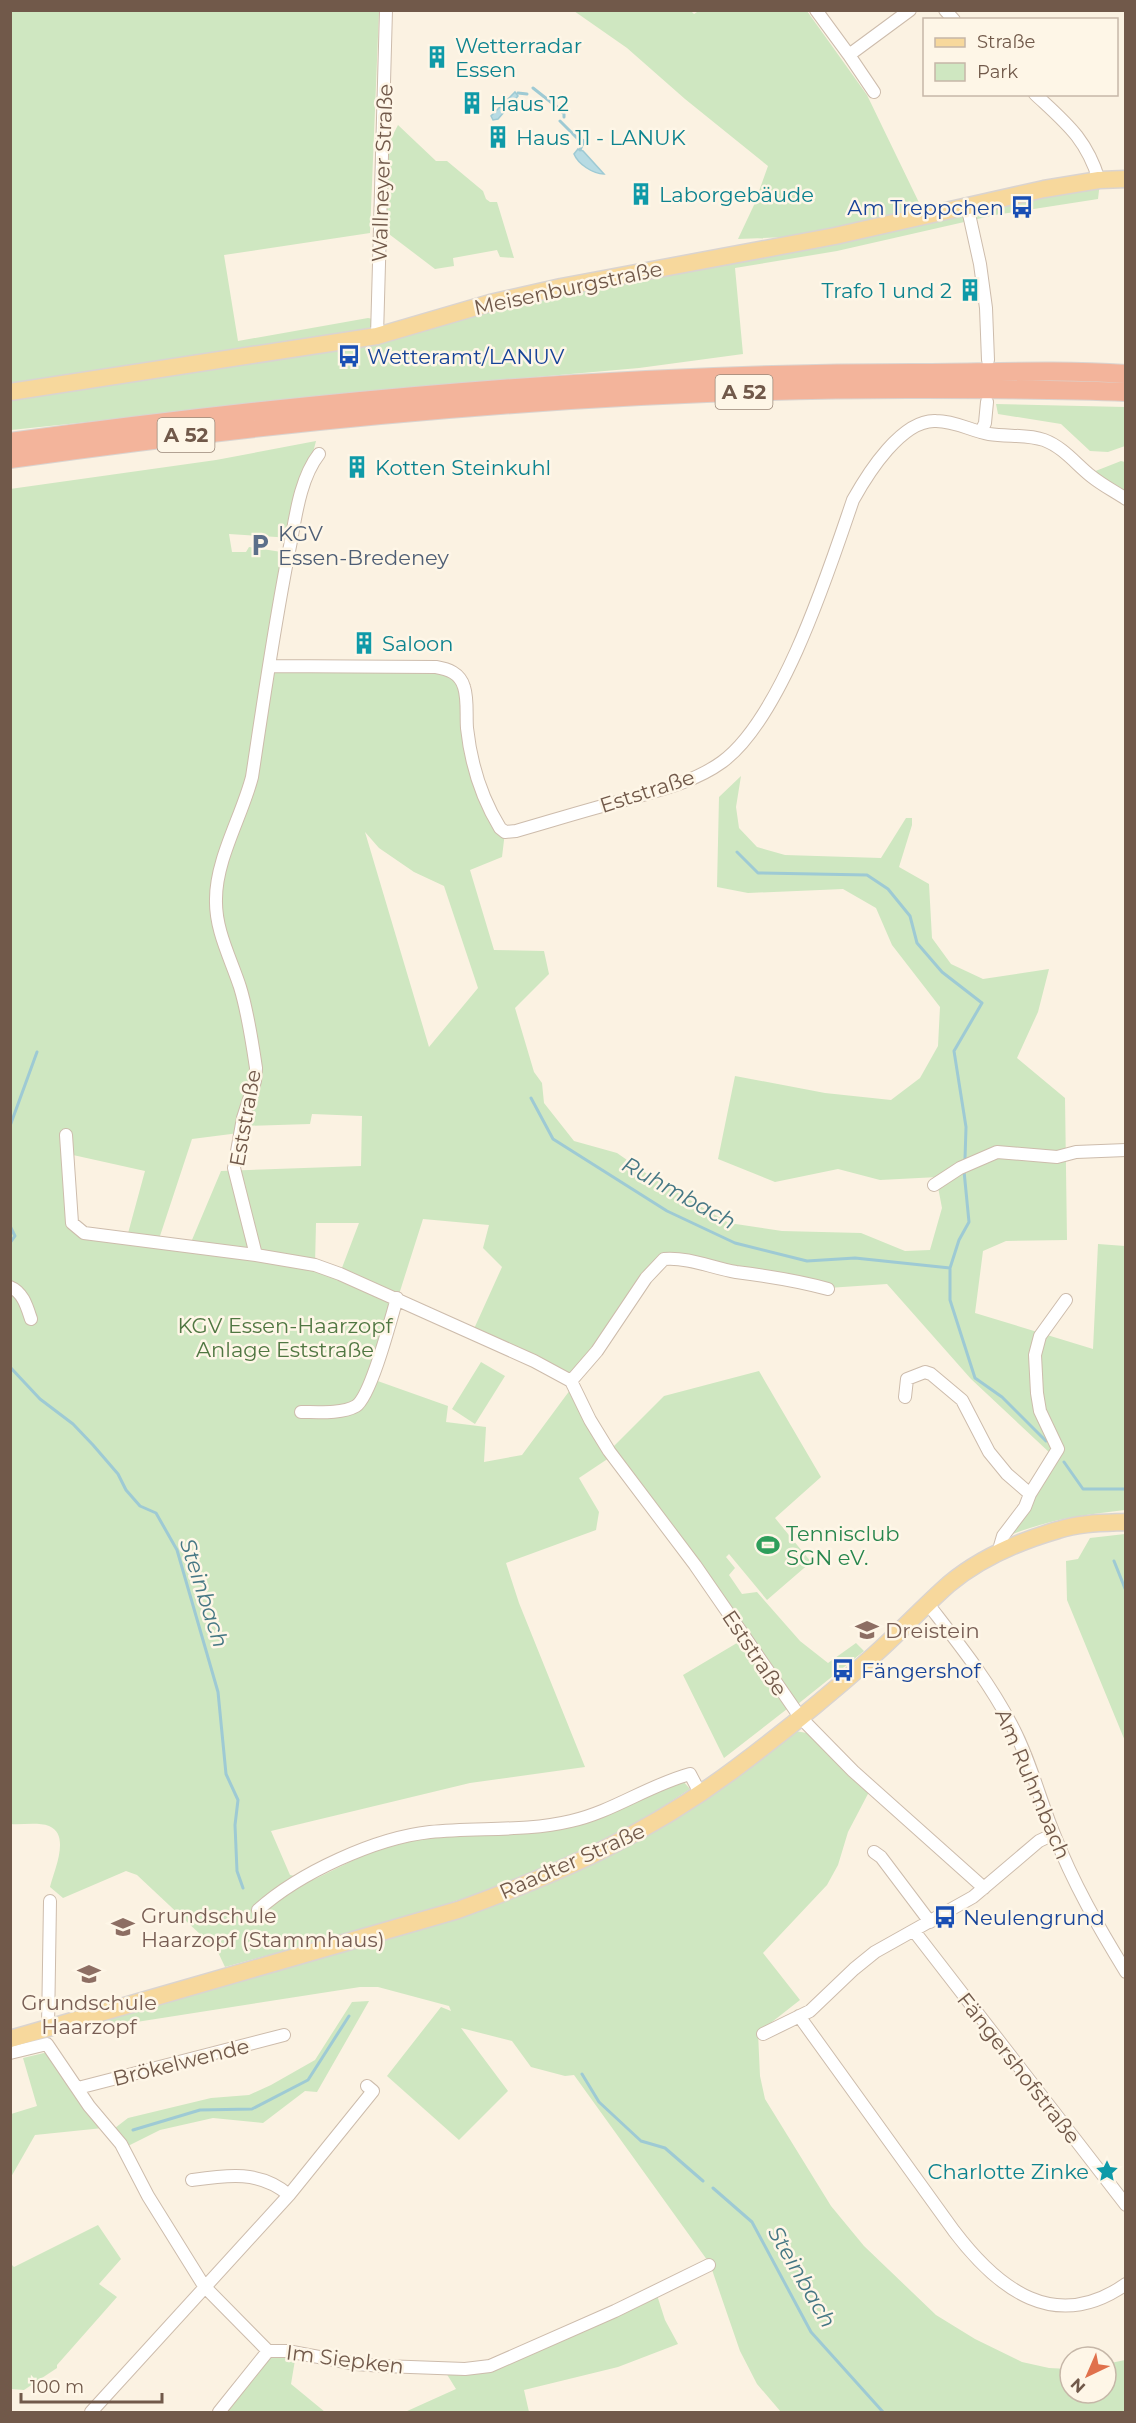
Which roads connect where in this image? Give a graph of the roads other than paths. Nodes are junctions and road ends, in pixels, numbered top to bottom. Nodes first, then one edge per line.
1 (386, 10) edge
2 (816, 10) edge
3 (910, 10) edge
4 (849, 55) junction
5 (874, 92) dead end
6 (1037, 96) edge
7 (1125, 179) edge
8 (1099, 180) junction
9 (967, 205) junction
10 (377, 336) junction
11 (988, 360) dead end
12 (1125, 374) edge
13 (10, 392) edge
14 (1125, 393) edge
15 (987, 402) dead end
16 (981, 432) junction
17 (10, 442) edge
18 (319, 454) dead end
19 (10, 459) edge
20 (1125, 499) edge
21 (269, 666) junction
22 (66, 1135) dead end
23 (1125, 1150) edge
24 (934, 1185) dead end
25 (256, 1256) junction
26 (10, 1287) edge
27 (828, 1289) dead end
28 (397, 1298) junction
29 (1066, 1300) dead end
30 (31, 1319) dead end
31 (571, 1381) junction
32 (905, 1397) dead end
33 (301, 1412) dead end
34 (1030, 1494) junction
35 (1125, 1522) edge
36 (998, 1553) junction
37 (928, 1604) junction
38 (800, 1717) junction
39 (700, 1793) junction
40 (1054, 1834) junction
41 (874, 1852) dead end
42 (984, 1888) junction
43 (50, 1901) dead end
44 (258, 1910) dead end
45 (930, 1922) junction
46 (914, 1931) junction
47 (1125, 1972) edge
48 (799, 2016) junction
49 (48, 2028) junction
50 (763, 2034) dead end
51 (284, 2035) dead end
52 (10, 2039) edge
53 (10, 2054) edge
54 (368, 2086) dead end
55 (78, 2088) junction
56 (192, 2180) dead end
57 (289, 2195) junction
58 (1125, 2205) edge
59 (709, 2265) dead end
60 (1125, 2284) edge
61 (204, 2286) junction
62 (268, 2351) junction
63 (91, 2412) edge
64 (219, 2412) edge

1 - 10 street, Wallneyer Straße
2 - 4 street
3 - 4 street
4 - 5 street
6 - 8 street
7 - 8 main road, Meisenburgstraße
8 - 9 main road, Meisenburgstraße
9 - 10 main road, Meisenburgstraße
9 - 11 street
10 - 13 main road, Meisenburgstraße
12 - 17 highway, A 52
14 - 19 highway, A 52
15 - 16 street
16 - 20 street
16 - 21 street, Eststraße
18 - 21 street, Eststraße
21 - 25 street, Eststraße
22 - 25 street
23 - 24 street
25 - 28 street
26 - 30 street
27 - 31 street
28 - 31 street
28 - 33 street
29 - 34 street
31 - 38 street, Eststraße
32 - 34 street
34 - 36 street
35 - 36 main road, Raadter Straße
36 - 37 main road, Raadter Straße
37 - 38 main road, Raadter Straße
37 - 40 street, Am Ruhmbach
38 - 39 main road, Raadter Straße
38 - 42 street, Eststraße
39 - 44 street
39 - 49 main road, Raadter Straße
40 - 42 street
40 - 47 street, Am Ruhmbach
41 - 45 street
42 - 45 street
43 - 49 street
45 - 46 street
46 - 48 street
46 - 58 street, Fängershofstraße
48 - 50 street
48 - 60 street
49 - 52 main road, Raadter Straße
51 - 55 street, Brökelwende
53 - 55 street, Im Siepken
54 - 57 street
55 - 61 street, Im Siepken
56 - 57 street
57 - 61 street
59 - 62 street, Im Siepken
61 - 62 street, Im Siepken
61 - 63 street
62 - 64 street

